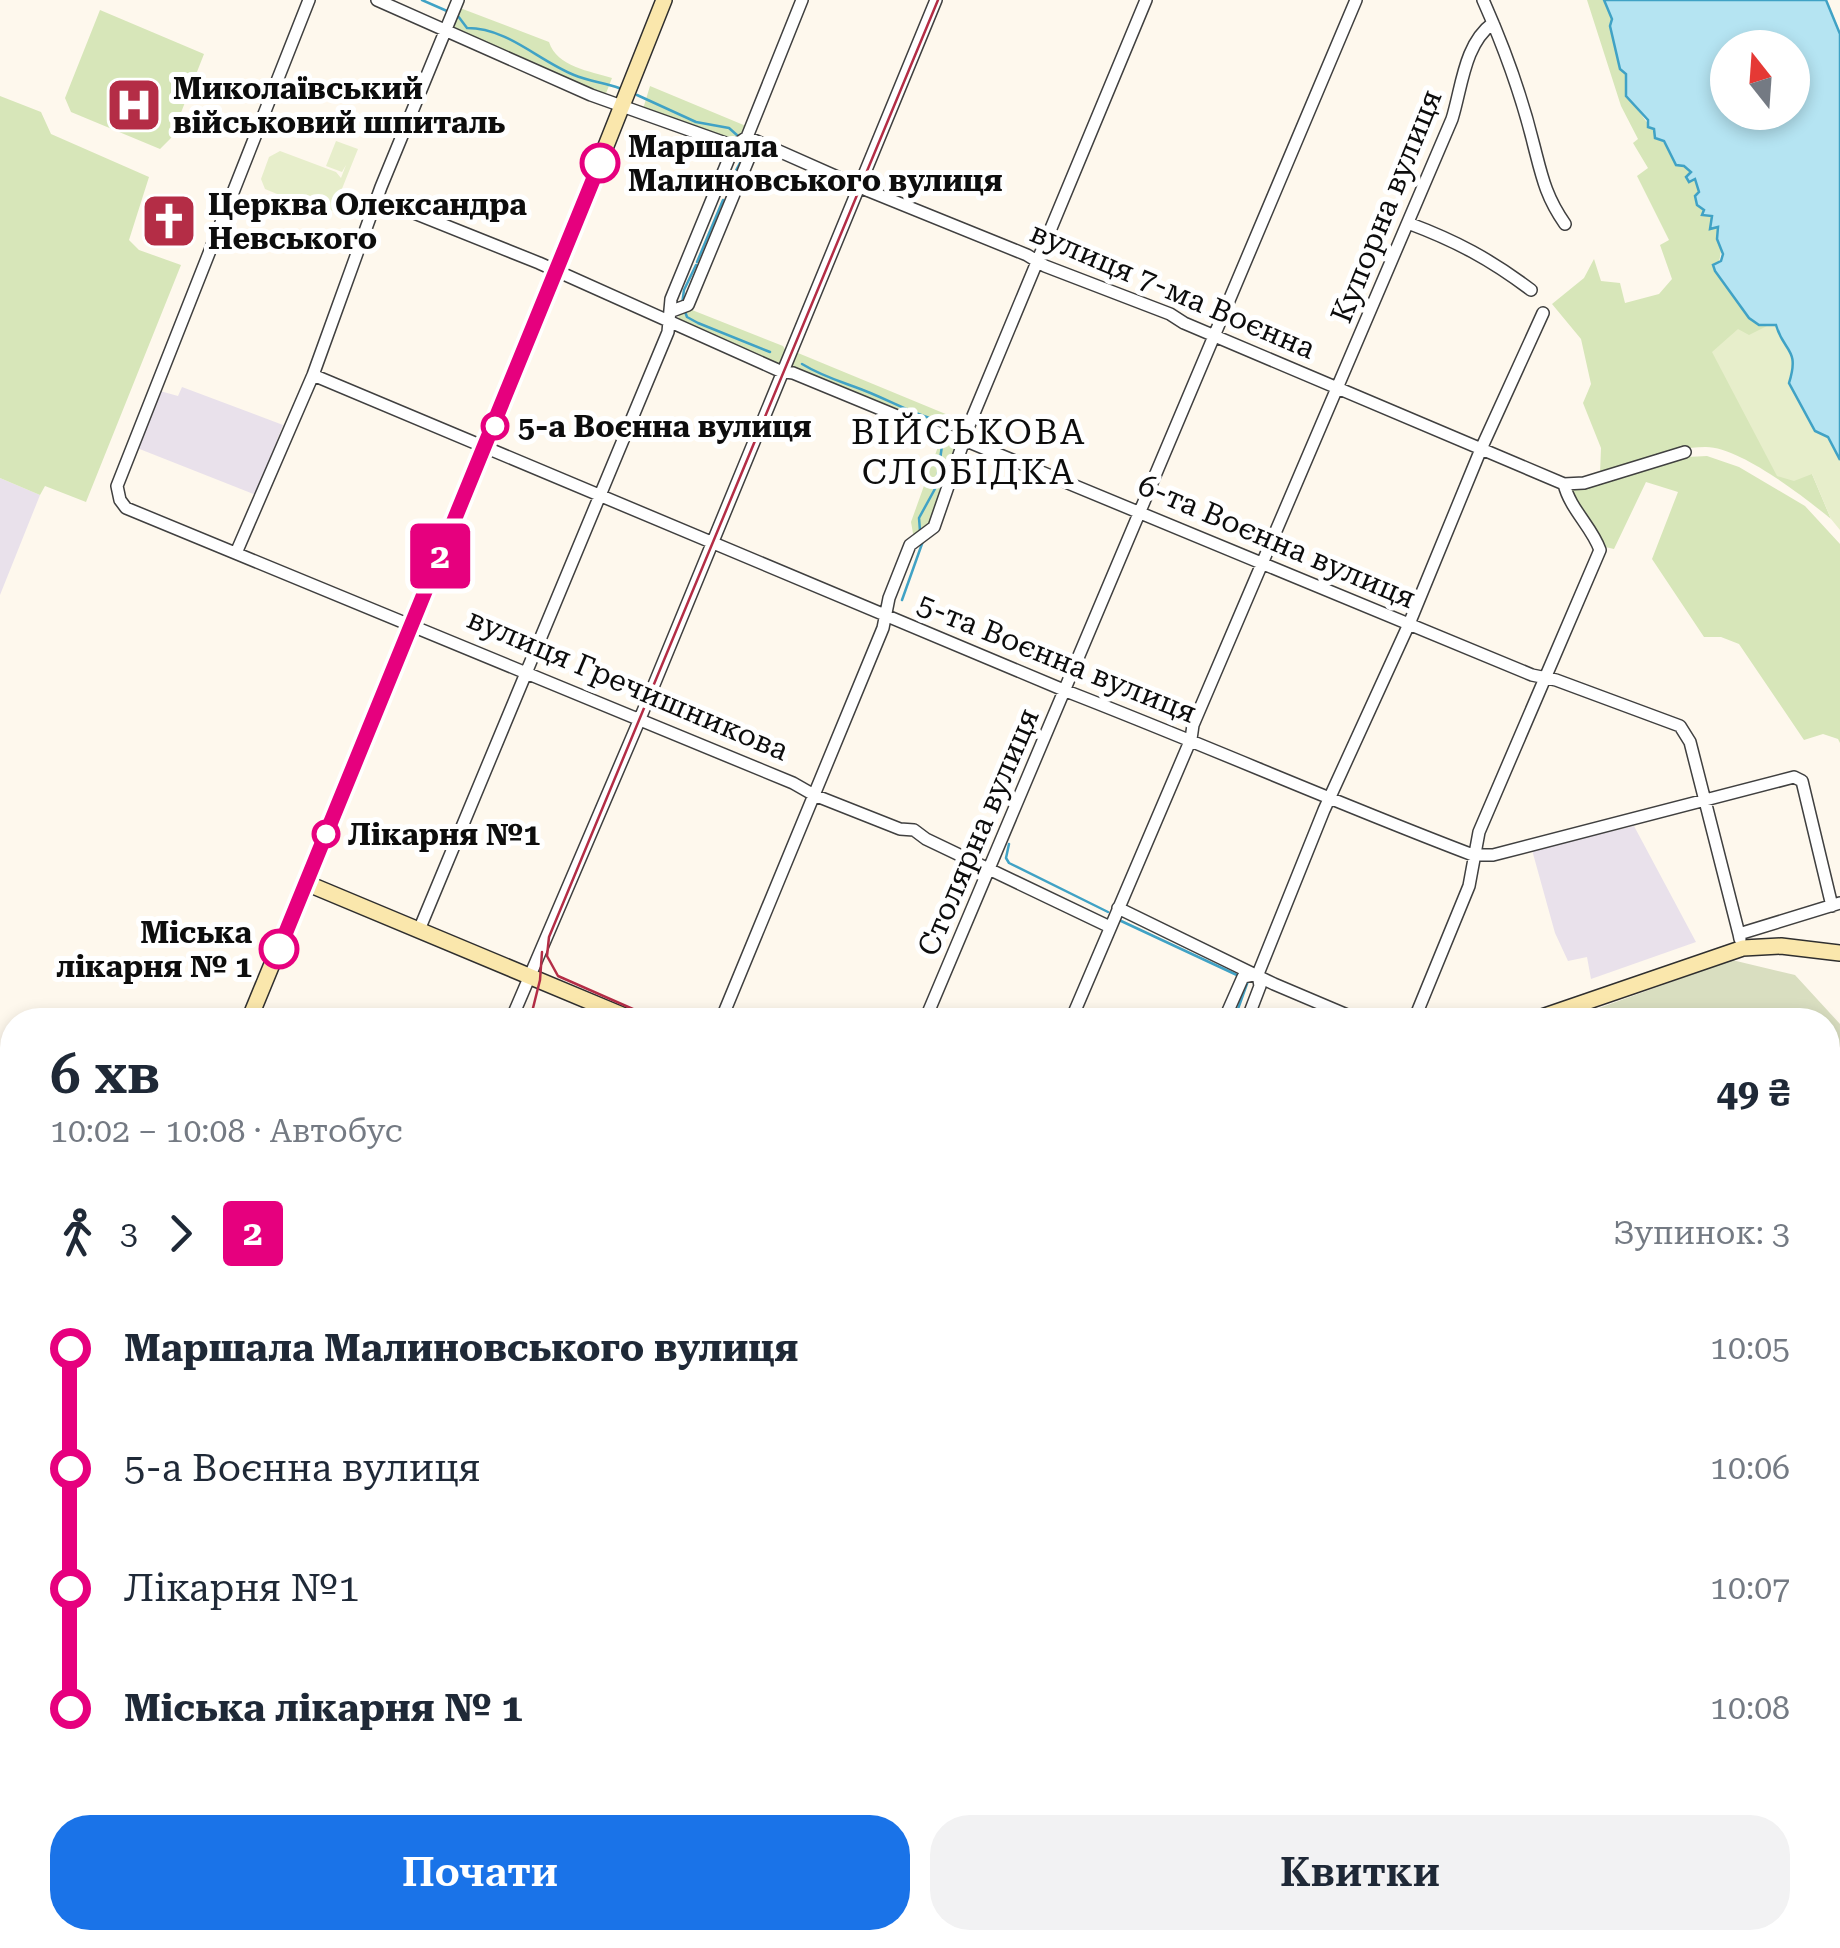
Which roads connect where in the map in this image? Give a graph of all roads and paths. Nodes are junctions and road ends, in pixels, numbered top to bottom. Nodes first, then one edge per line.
1 (309, 0) edge
2 (377, 0) edge
3 (458, 0) edge
4 (664, 0) edge
5 (802, 0) edge
6 (936, 0) edge
7 (1146, 0) edge
8 (1356, 0) edge
9 (1483, 0) edge
10 (1493, 23) junction
11 (445, 31) junction
12 (624, 105) junction
13 (751, 139) junction
14 (734, 146) junction
15 (859, 184) junction
16 (379, 199) junction
17 (1408, 223) junction
18 (1565, 224) dead end
19 (1037, 262) junction
20 (557, 271) junction
21 (1531, 290) dead end
22 (1542, 312) dead end
23 (670, 317) junction
24 (1212, 334) junction
25 (783, 372) junction
26 (312, 374) junction
27 (1338, 387) junction
28 (964, 440) junction
29 (486, 447) junction
30 (1481, 449) junction
31 (1685, 452) dead end
32 (1564, 484) junction
33 (598, 496) junction
34 (1139, 511) junction
35 (712, 543) junction
36 (236, 553) junction
37 (1261, 561) junction
38 (886, 614) junction
39 (412, 624) junction
40 (1410, 624) junction
41 (525, 674) junction
42 (1545, 678) junction
43 (1066, 691) junction
44 (639, 721) junction
45 (1191, 739) junction
46 (814, 795) junction
47 (1704, 799) junction
48 (1330, 800) junction
49 (1473, 855) junction
50 (990, 870) junction
51 (306, 882) junction
52 (1836, 905) edge
53 (1118, 908) junction
54 (1779, 920) junction
55 (1110, 927) junction
56 (419, 930) junction
57 (1741, 941) junction
58 (1787, 946) junction
59 (1840, 953) edge
60 (1258, 974) junction
61 (532, 975) junction
62 (254, 1008) edge
63 (517, 1008) edge
64 (607, 1008) edge
65 (725, 1008) edge
66 (930, 1008) edge
67 (1076, 1008) edge
68 (1229, 1008) edge
69 (1251, 1008) edge
70 (1333, 1008) edge
71 (1419, 1008) edge
72 (1565, 1008) edge

1 - 36 street, вулиця Гречишникова
2 - 11 street
3 - 11 street
4 - 12 street
5 - 13 street
6 - 15 street
7 - 19 street
8 - 24 street, Столярна вулиця
9 - 10 street
10 - 17 street, Купорна вулиця
10 - 18 street
11 - 12 street
11 - 16 street
12 - 14 street
12 - 20 street
13 - 14 street
13 - 15 street, вулиця 7-ма Воєнна
13 - 23 street
14 - 23 street
15 - 19 street, вулиця 7-ма Воєнна
15 - 25 street
16 - 20 street, 6-та Воєнна вулиця
16 - 26 street
17 - 21 street
17 - 27 street, Купорна вулиця
19 - 24 street, вулиця 7-ма Воєнна
19 - 28 street
20 - 23 street, 6-та Воєнна вулиця
20 - 29 street
22 - 30 street
23 - 25 street, 6-та Воєнна вулиця
23 - 33 street
24 - 27 street, вулиця 7-ма Воєнна
24 - 34 street, Столярна вулиця
25 - 28 street, 6-та Воєнна вулиця
25 - 35 street
26 - 29 street, 5-та Воєнна вулиця
26 - 36 street
27 - 30 street, вулиця 7-ма Воєнна
27 - 37 street, Купорна вулиця
28 - 34 street, 6-та Воєнна вулиця
28 - 38 street
29 - 33 street, 5-та Воєнна вулиця
29 - 39 street
30 - 32 street, вулиця 7-ма Воєнна
30 - 40 street
31 - 32 street
32 - 42 street
33 - 35 street, 5-та Воєнна вулиця
33 - 41 street
34 - 37 street, 6-та Воєнна вулиця
34 - 43 street, Столярна вулиця
35 - 38 street, 5-та Воєнна вулиця
35 - 44 street
36 - 39 street, вулиця Гречишникова
37 - 40 street, 6-та Воєнна вулиця
37 - 45 street, Купорна вулиця
38 - 43 street, 5-та Воєнна вулиця
38 - 46 street
39 - 41 street, вулиця Гречишникова
39 - 51 street
40 - 42 street, 6-та Воєнна вулиця
40 - 48 street
41 - 44 street, вулиця Гречишникова
41 - 56 street
42 - 47 street, 6-та Воєнна вулиця
42 - 49 street
43 - 45 street, 5-та Воєнна вулиця
43 - 50 street, Столярна вулиця
44 - 46 street, вулиця Гречишникова
44 - 61 street
45 - 48 street, 5-та Воєнна вулиця
45 - 53 street, Купорна вулиця
46 - 50 street, вулиця Гречишникова
46 - 65 street
47 - 49 street, 5-та Воєнна вулиця
47 - 52 street, 5-та Воєнна вулиця
47 - 57 street, 6-та Воєнна вулиця
48 - 49 street, 5-та Воєнна вулиця
48 - 60 street
49 - 71 street
50 - 55 street, вулиця Гречишникова
50 - 66 street, Столярна вулиця
51 - 56 street
51 - 62 street
52 - 54 street
53 - 55 street, Купорна вулиця
53 - 60 street
54 - 57 street
54 - 58 street
55 - 67 street, Купорна вулиця
56 - 61 street
57 - 58 street
57 - 72 street
58 - 59 street
60 - 68 street
60 - 69 street
60 - 70 street
61 - 63 street
61 - 64 street

